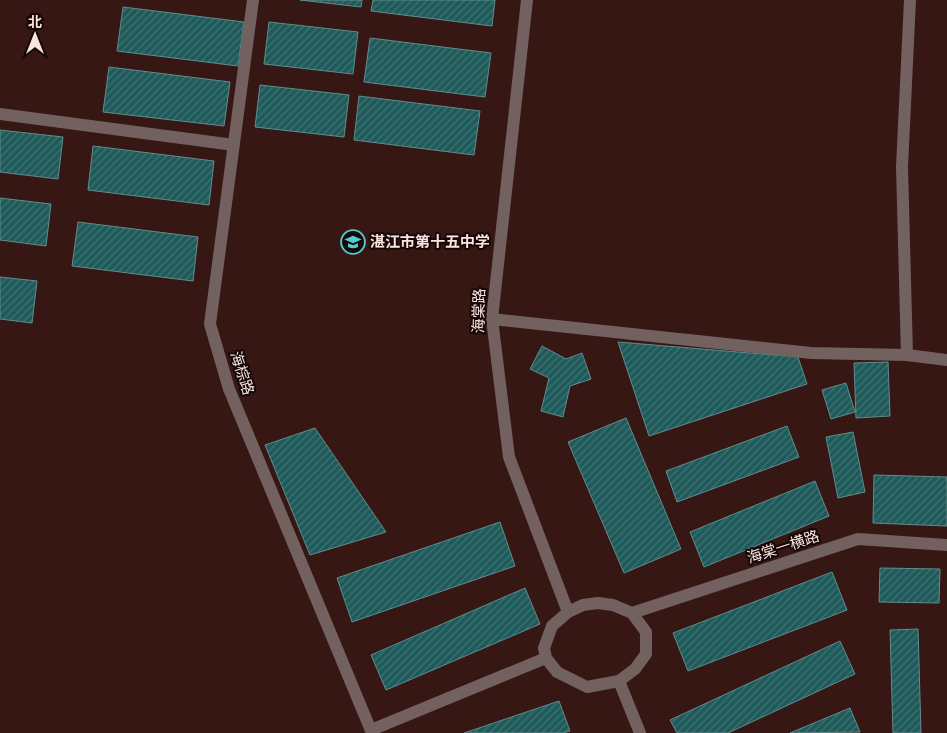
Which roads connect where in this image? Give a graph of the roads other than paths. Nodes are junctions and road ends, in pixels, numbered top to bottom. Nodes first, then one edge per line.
1 (253, 0) edge
2 (526, 0) edge
3 (910, 0) edge
4 (0, 114) edge
5 (234, 145) junction
6 (492, 319) junction
7 (907, 355) junction
8 (947, 360) edge
9 (947, 545) edge
10 (568, 612) junction
11 (632, 613) junction
12 (546, 658) junction
13 (619, 681) junction
14 (372, 732) edge
15 (640, 733) edge

1 - 5 street, 海棕路
2 - 6 street, 海棠路
3 - 7 street
4 - 5 street
5 - 14 street, 海棕路
6 - 7 street
6 - 10 street, 海棠路
7 - 8 street
9 - 11 street, 海棠一横路
10 - 11 street
10 - 12 street
11 - 13 street
12 - 13 street
12 - 14 street
13 - 15 street

